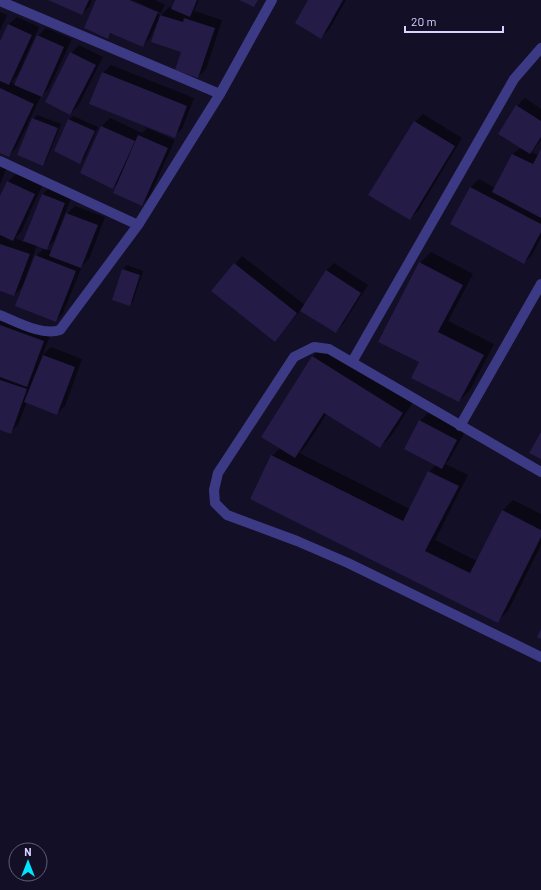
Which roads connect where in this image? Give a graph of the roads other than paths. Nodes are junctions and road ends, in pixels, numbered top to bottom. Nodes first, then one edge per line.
1 (272, 0) edge
2 (0, 2) edge
3 (541, 48) edge
4 (220, 94) junction
5 (0, 161) edge
6 (138, 225) junction
7 (541, 284) edge
8 (0, 315) edge
9 (352, 362) junction
10 (460, 426) junction
11 (541, 472) edge
12 (541, 657) edge

1 - 4 street
2 - 4 street
3 - 9 street
4 - 6 street
5 - 6 street
6 - 8 street
7 - 10 street
9 - 10 street
9 - 12 street
10 - 11 street

